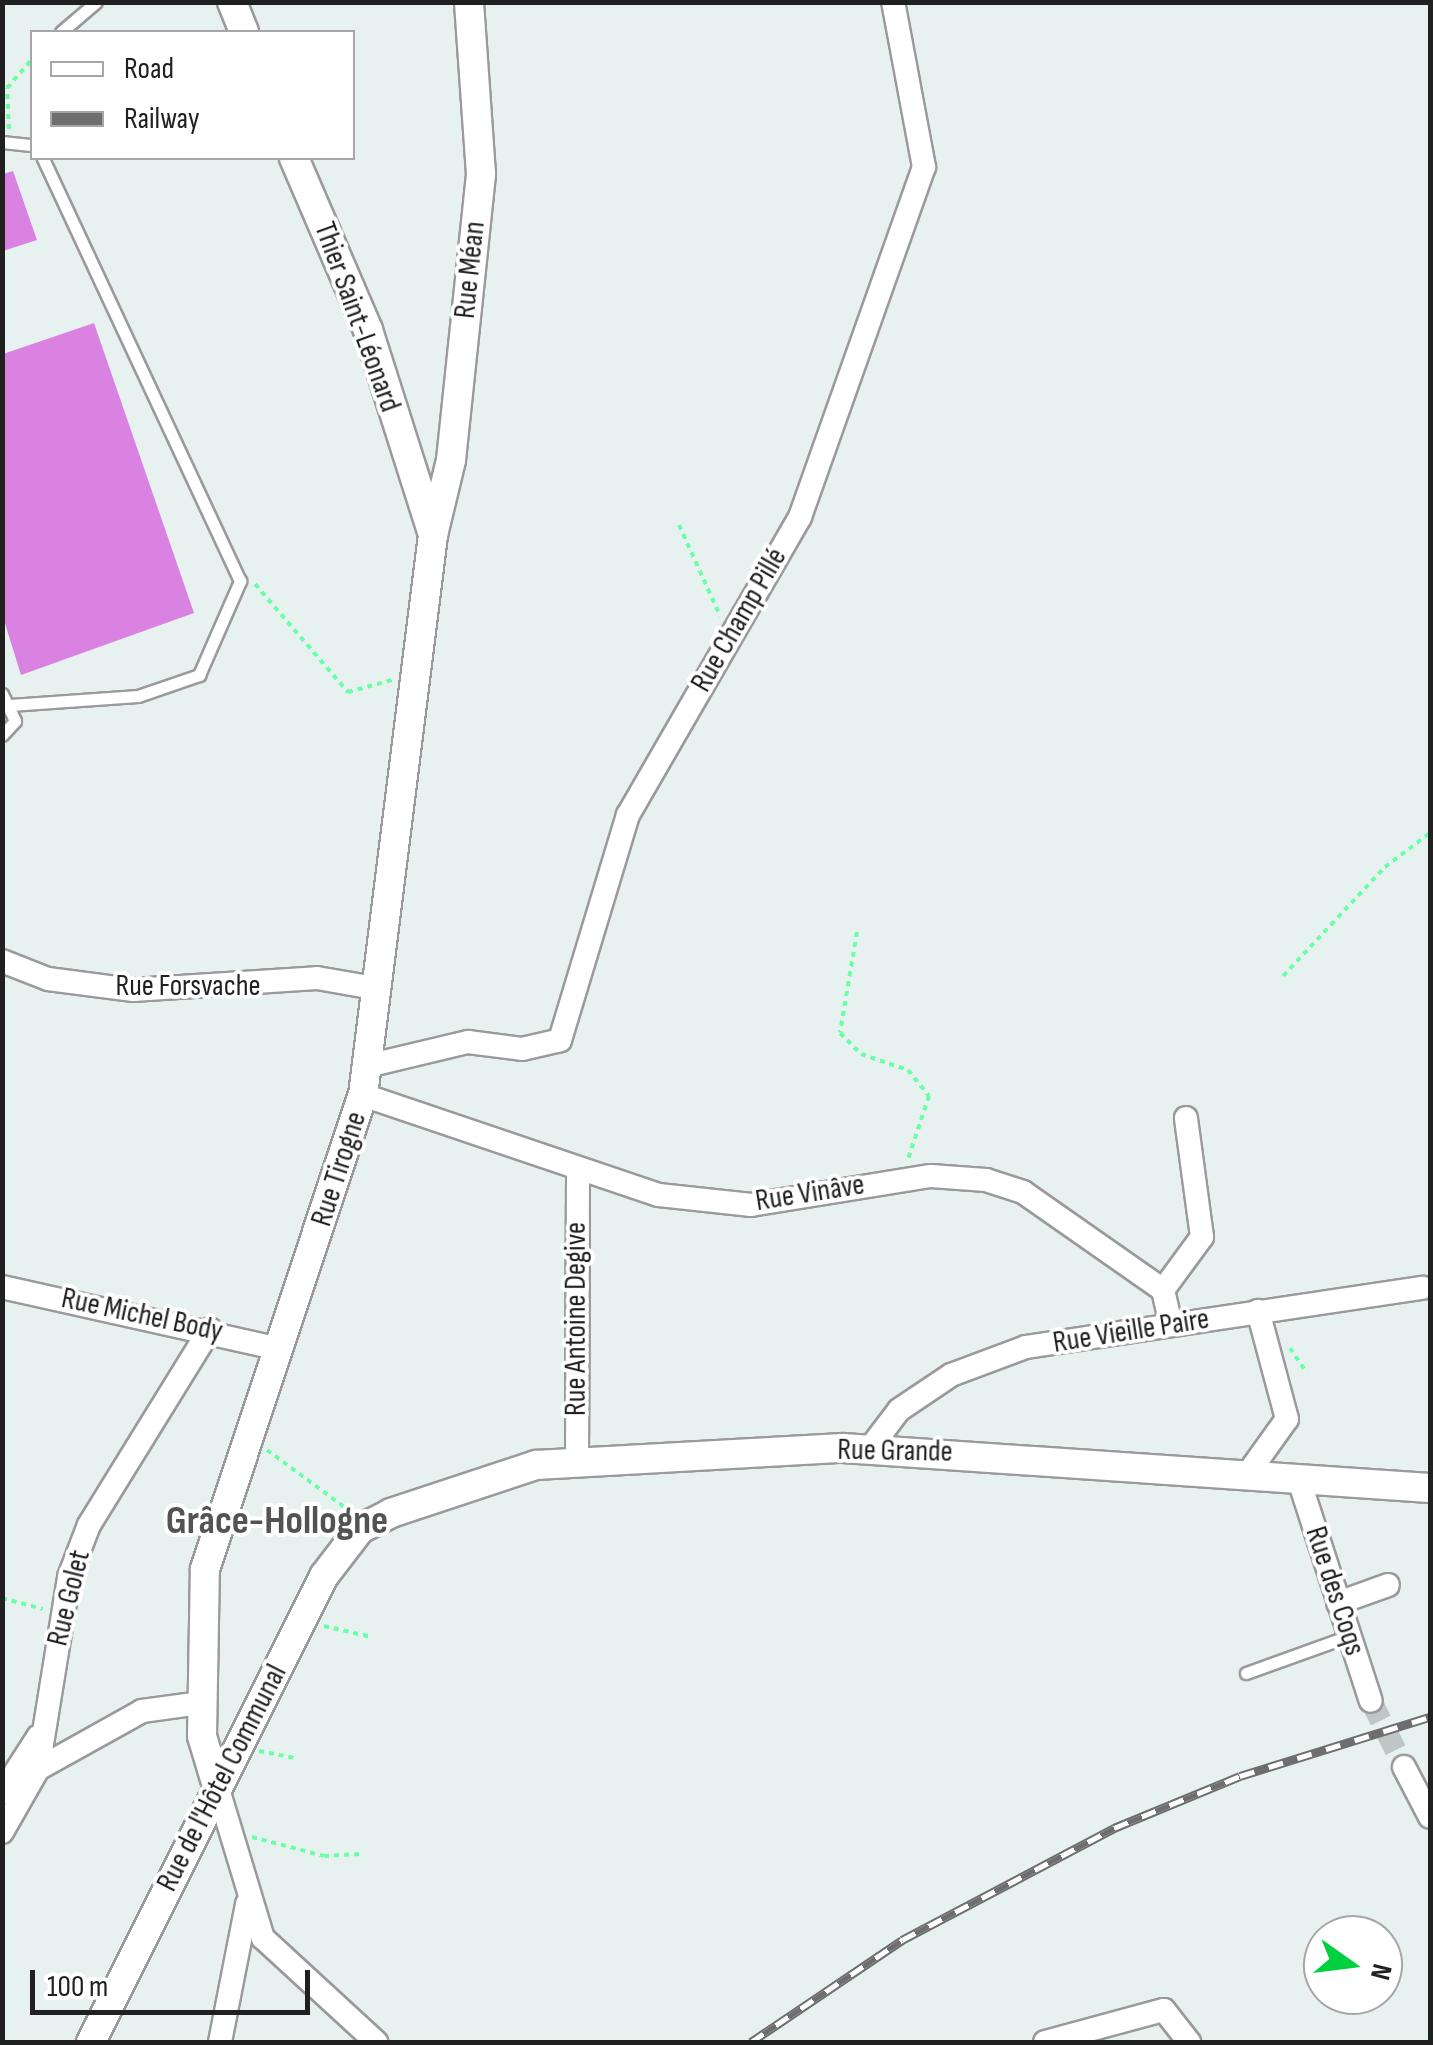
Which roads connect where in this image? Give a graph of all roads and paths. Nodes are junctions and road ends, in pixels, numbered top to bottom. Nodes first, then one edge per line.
1 (96, 2) edge
2 (232, 2) edge
3 (469, 2) edge
4 (893, 2) edge
5 (63, 30) edge
6 (243, 30) edge
7 (30, 61) edge
8 (8, 140) edge
9 (44, 160) edge
10 (295, 160) edge
11 (679, 524) dead end
12 (434, 535) junction
13 (230, 560) junction
14 (731, 630) junction
15 (416, 683) junction
16 (6, 699) edge
17 (2, 736) edge
18 (1430, 833) edge
19 (857, 932) dead end
20 (2, 962) edge
21 (1283, 976) dead end
22 (376, 988) junction
23 (367, 1066) junction
24 (363, 1095) junction
25 (1186, 1118) dead end
26 (578, 1174) junction
27 (911, 1178) junction
28 (2, 1286) edge
29 (1423, 1288) dead end
30 (1167, 1307) junction
31 (1258, 1311) junction
32 (210, 1329) junction
33 (280, 1349) junction
34 (251, 1438) junction
35 (871, 1447) junction
36 (577, 1463) junction
37 (1249, 1472) junction
38 (1299, 1480) junction
39 (1430, 1488) edge
40 (368, 1523) junction
41 (1388, 1585) dead end
42 (2, 1598) edge
43 (1338, 1603) junction
44 (62, 1614) junction
45 (303, 1617) junction
46 (1349, 1636) junction
47 (372, 1637) dead end
48 (1246, 1672) dead end
49 (1370, 1701) tunnel mouth
50 (201, 1703) junction
51 (39, 1735) junction
52 (241, 1746) junction
53 (294, 1758) dead end
54 (1404, 1767) tunnel mouth
55 (38, 1769) junction
56 (217, 1786) junction
57 (2, 1793) edge
58 (1430, 1817) edge
59 (2, 1832) edge
60 (230, 1834) junction
61 (360, 1854) dead end
62 (248, 1896) junction
63 (91, 2042) edge
64 (220, 2042) edge
65 (376, 2042) edge
66 (1045, 2042) edge
67 (1189, 2042) edge

1 - 5 lane
2 - 6 street
3 - 12 street, Rue Méan
4 - 14 street, Rue Champ Pillé
7 - 8 path
9 - 13 lane
10 - 12 street, Thier Saint-Léonard
11 - 14 path
12 - 15 street, Rue Tirogne
13 - 15 path
13 - 16 lane
14 - 23 street, Rue Champ Pillé
15 - 22 street, Rue Tirogne
16 - 17 lane
18 - 21 path
19 - 27 path
20 - 22 street, Rue Forsvache
22 - 23 street, Rue Tirogne
23 - 24 street, Rue Tirogne
24 - 26 street, Rue Vinâve
24 - 33 street, Rue Tirogne
25 - 30 street
26 - 27 street, Rue Vinâve
26 - 36 street, Rue Antoine Degive
27 - 30 street, Rue Vinâve
28 - 32 street, Rue Michel Body
29 - 31 street, Rue Vieille Paire
30 - 31 street, Rue Vieille Paire
30 - 35 street, Rue Vieille Paire
31 - 37 street
32 - 33 street, Rue Michel Body
32 - 44 street, Rue Golet
33 - 34 street, Rue Tirogne
34 - 40 path
34 - 50 street, Rue Tirogne
35 - 36 street, Rue Grande
35 - 37 street, Rue Grande
36 - 40 street, Rue Grande
37 - 38 street, Rue Grande
38 - 39 street, Rue Grande
38 - 43 street, Rue des Coqs
40 - 45 street, Rue de l'Hôtel Communal
41 - 43 street
42 - 44 path
43 - 46 street, Rue des Coqs
44 - 51 street, Rue Golet
45 - 47 path
45 - 52 street, Rue de l'Hôtel Communal
46 - 48 lane
46 - 49 street, Rue des Coqs
50 - 55 street
50 - 56 street, Rue Tirogne
51 - 55 street, Rue Golet
51 - 57 street
52 - 53 path
52 - 56 street, Rue de l'Hôtel Communal
54 - 58 street
55 - 59 street, Rue Golet
56 - 60 street
56 - 63 street, Rue de l'Hôtel Communal
60 - 61 path
60 - 62 street
62 - 64 street
62 - 65 street
66 - 67 street

